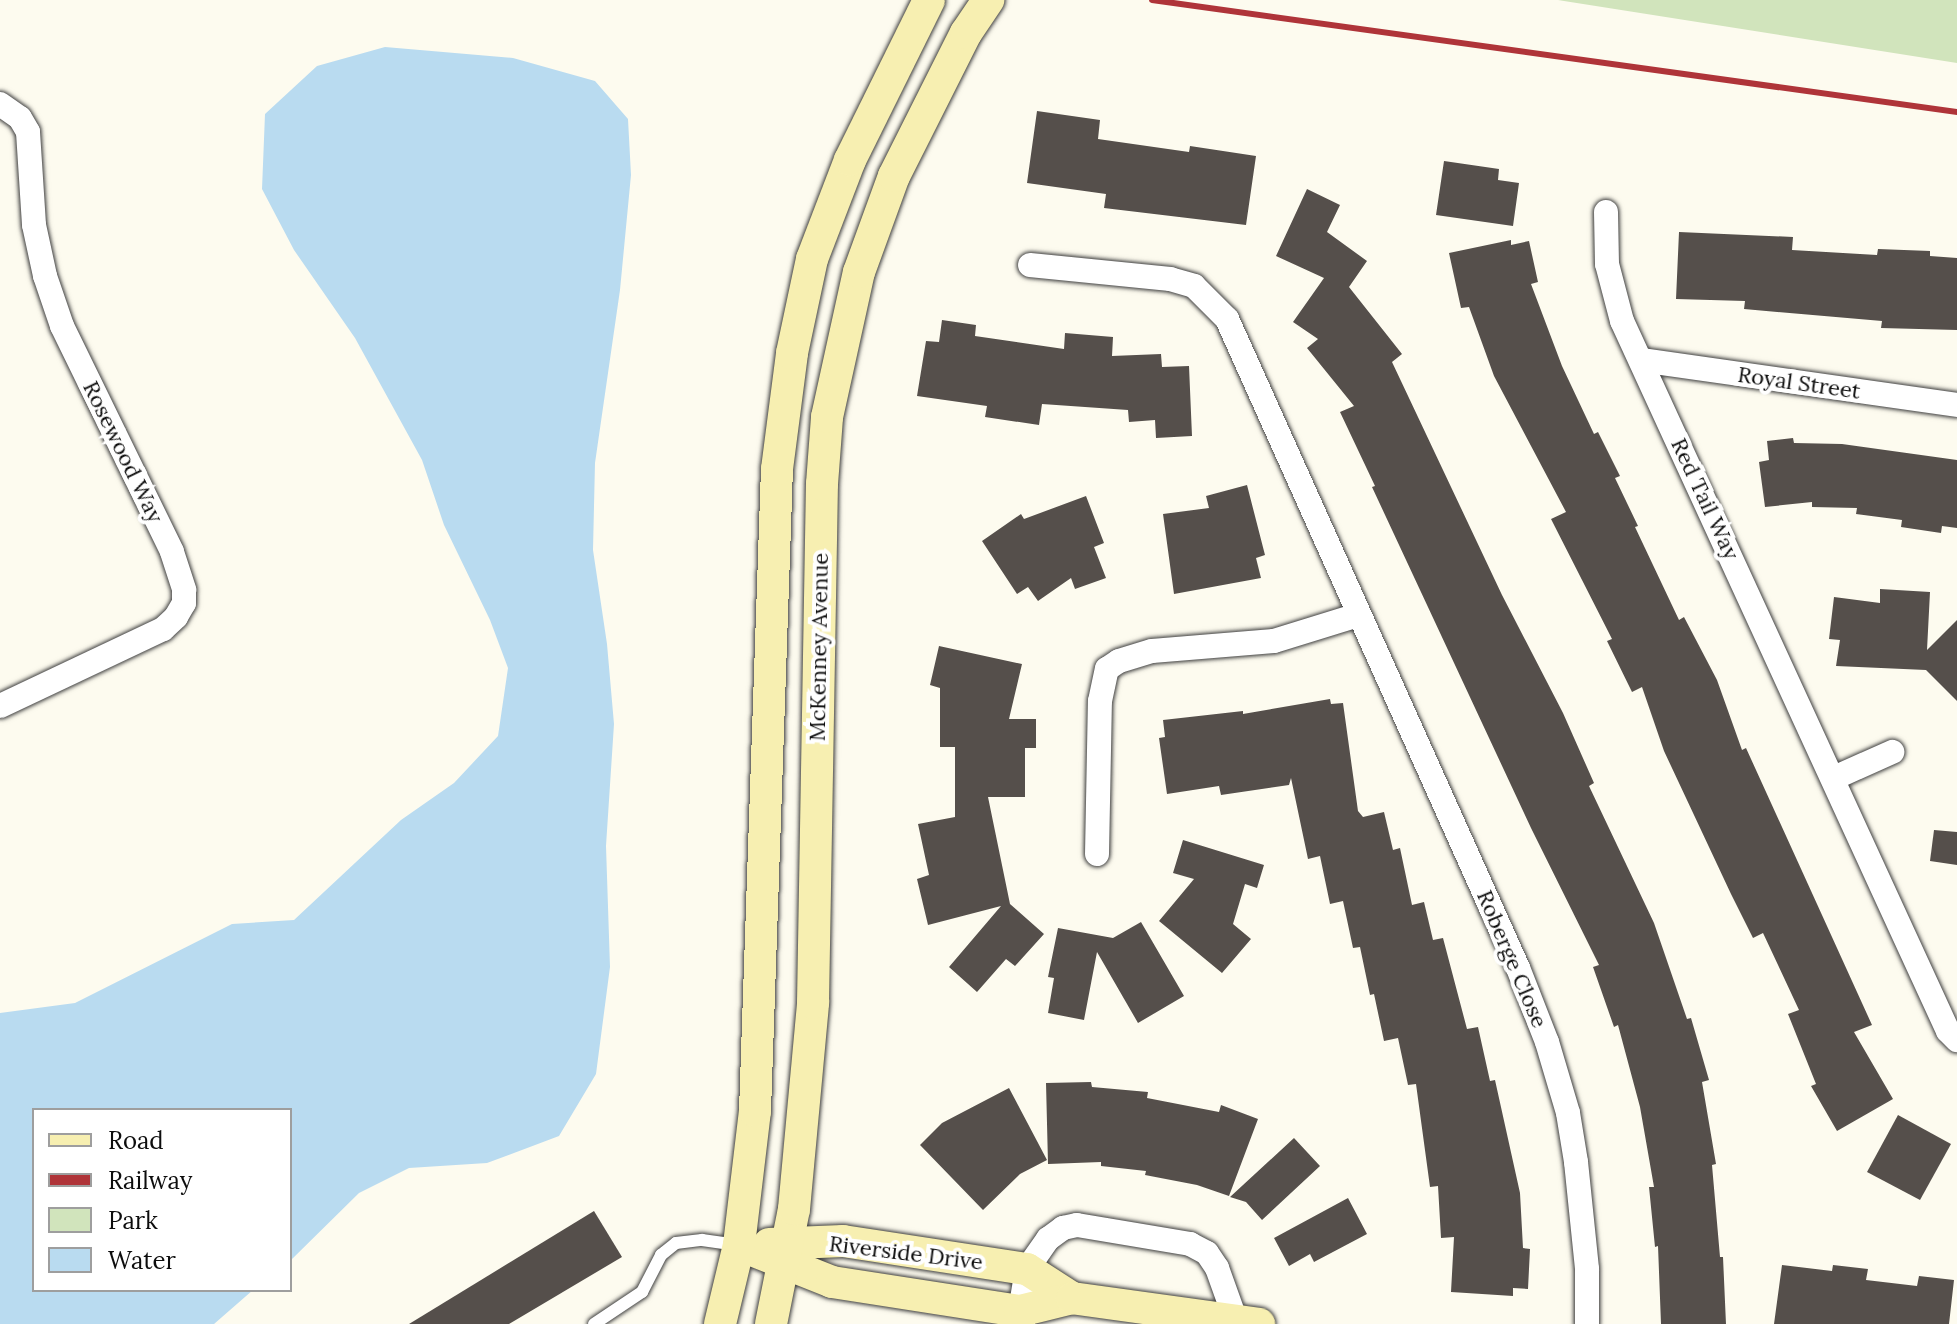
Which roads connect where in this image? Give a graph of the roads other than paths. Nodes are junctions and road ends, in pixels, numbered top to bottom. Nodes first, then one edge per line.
1 (929, 0) edge
2 (988, 0) edge
3 (0, 104) edge
4 (1606, 212) dead end
5 (1030, 265) dead end
6 (1641, 360) junction
7 (1957, 405) edge
8 (1358, 615) junction
9 (0, 706) edge
10 (1892, 752) dead end
11 (1834, 778) junction
12 (1097, 854) dead end
13 (1957, 1040) edge
14 (739, 1245) junction
15 (787, 1253) junction
16 (1027, 1269) junction
17 (1072, 1298) junction
18 (1021, 1318) edge
19 (1244, 1323) edge
20 (594, 1324) edge
21 (720, 1324) edge
22 (771, 1324) edge
23 (1587, 1324) edge

1 - 14 main road, McKenney Avenue
2 - 15 main road, McKenney Avenue
3 - 9 street, Rosewood Way
4 - 6 street, Red Tail Way
5 - 8 street, Roberge Close
6 - 7 street, Royal Street
6 - 11 street, Red Tail Way
8 - 12 street
8 - 23 street, Roberge Close
10 - 11 street
11 - 13 street, Red Tail Way
14 - 15 main road, Riverside Drive
14 - 20 lane
14 - 21 main road, McKenney Avenue
15 - 16 main road, Riverside Drive
15 - 18 main road, Riverside Drive
15 - 22 main road, McKenney Avenue
16 - 17 main road, Riverside Drive
16 - 18 street, Riverside Drive
16 - 19 street, Riverside Drive
17 - 18 main road, Riverside Drive
17 - 19 main road, Riverside Drive

